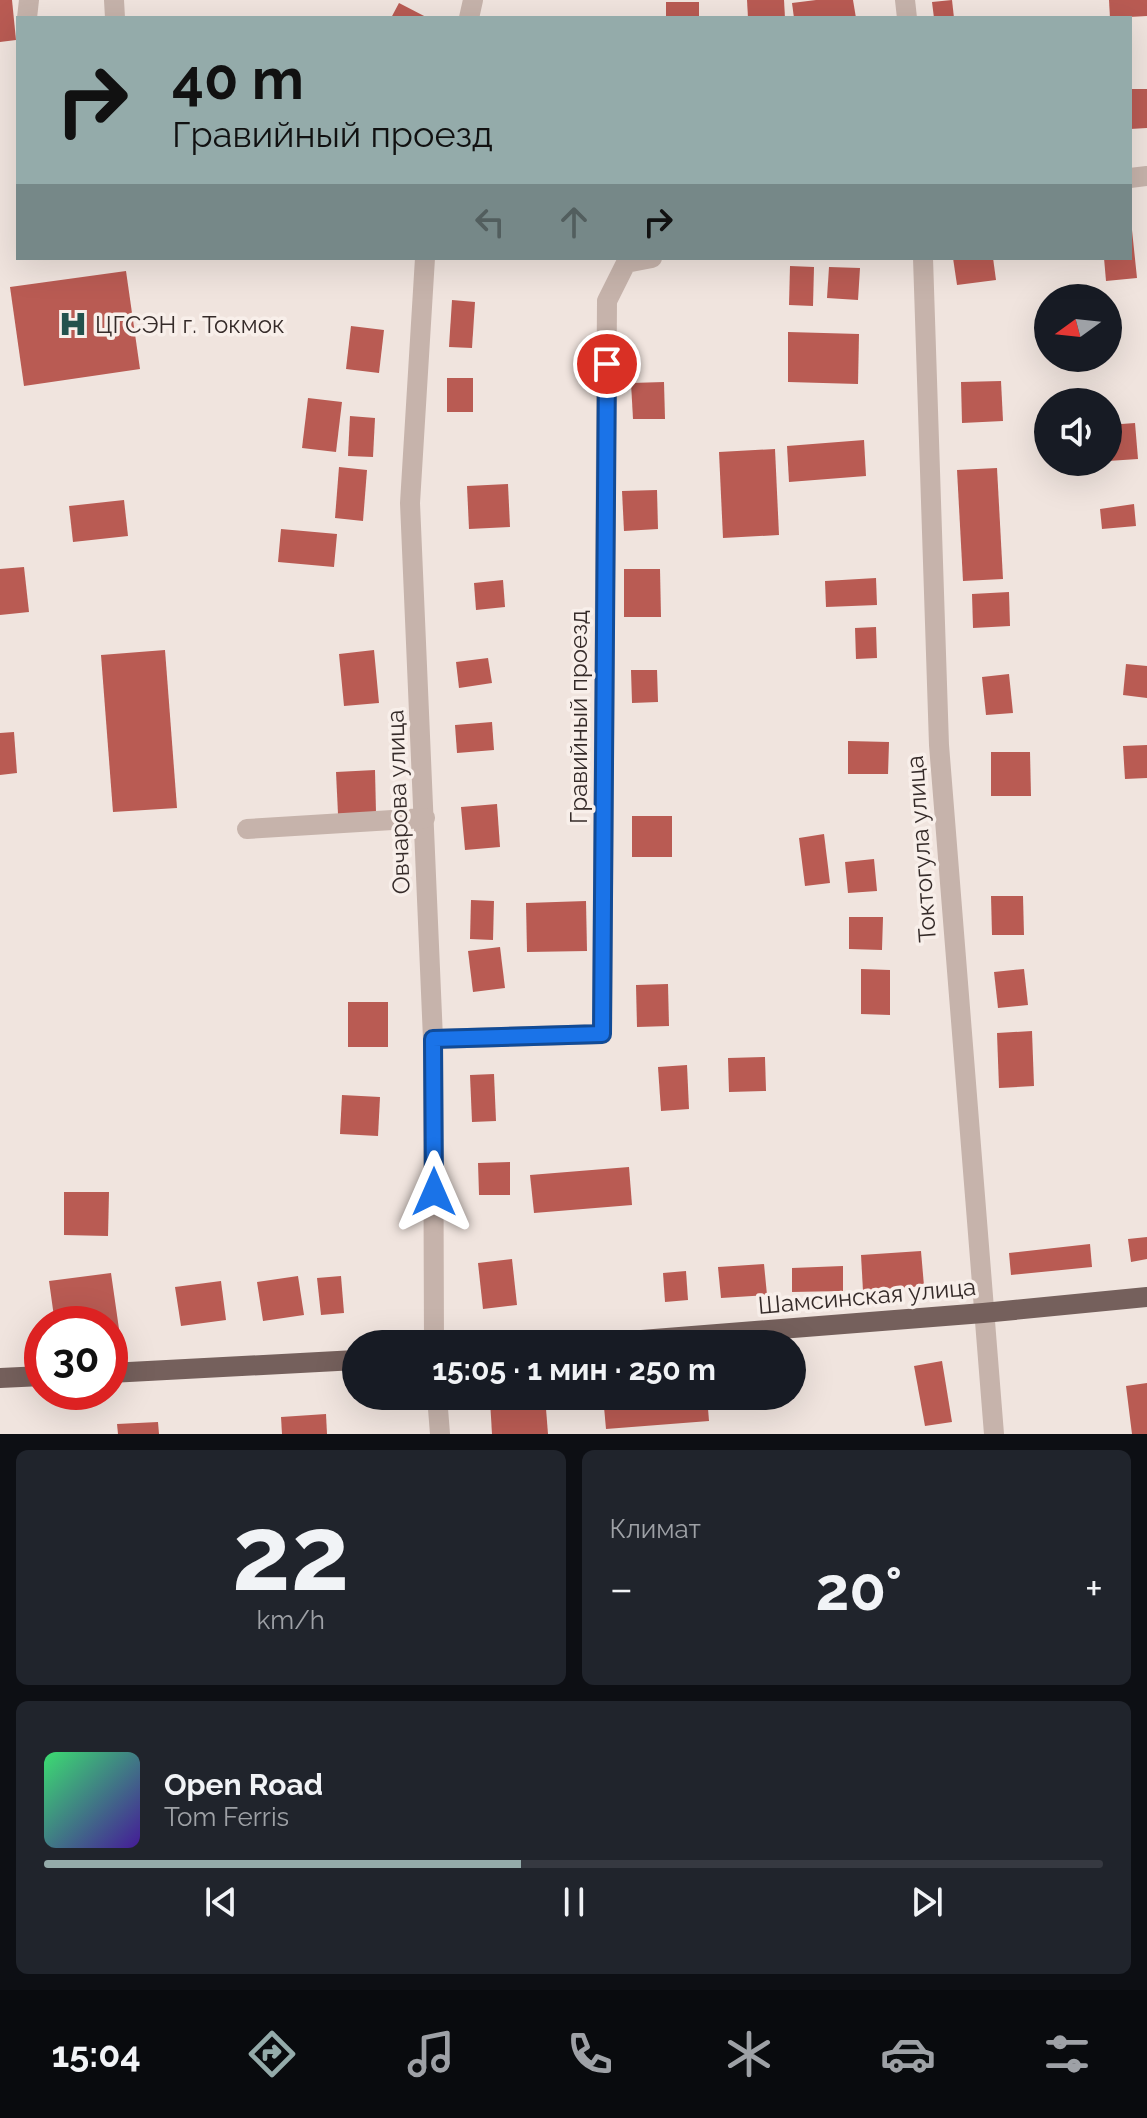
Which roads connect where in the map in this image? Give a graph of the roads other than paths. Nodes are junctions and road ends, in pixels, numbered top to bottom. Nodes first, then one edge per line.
1 (425, 260) edge
2 (642, 260) edge
3 (923, 260) edge
4 (425, 818) junction
5 (247, 829) dead end
6 (433, 1039) junction
7 (1147, 1297) edge
8 (983, 1313) junction
9 (434, 1330) edge
10 (768, 1330) edge
11 (342, 1361) edge
12 (128, 1372) edge
13 (24, 1377) edge
14 (0, 1378) edge
15 (438, 1410) edge
16 (440, 1434) edge
17 (994, 1434) edge

1 - 4 street, Овчарова улица
2 - 6 street, Гравийный проезд
3 - 8 street, Токтогула улица
4 - 5 street
4 - 6 street, Овчарова улица
6 - 9 street, Овчарова улица
7 - 8 main road, Шамсинская улица
8 - 10 main road, Шамсинская улица
8 - 17 street, Токтогула улица
11 - 12 main road
13 - 14 main road
15 - 16 street

